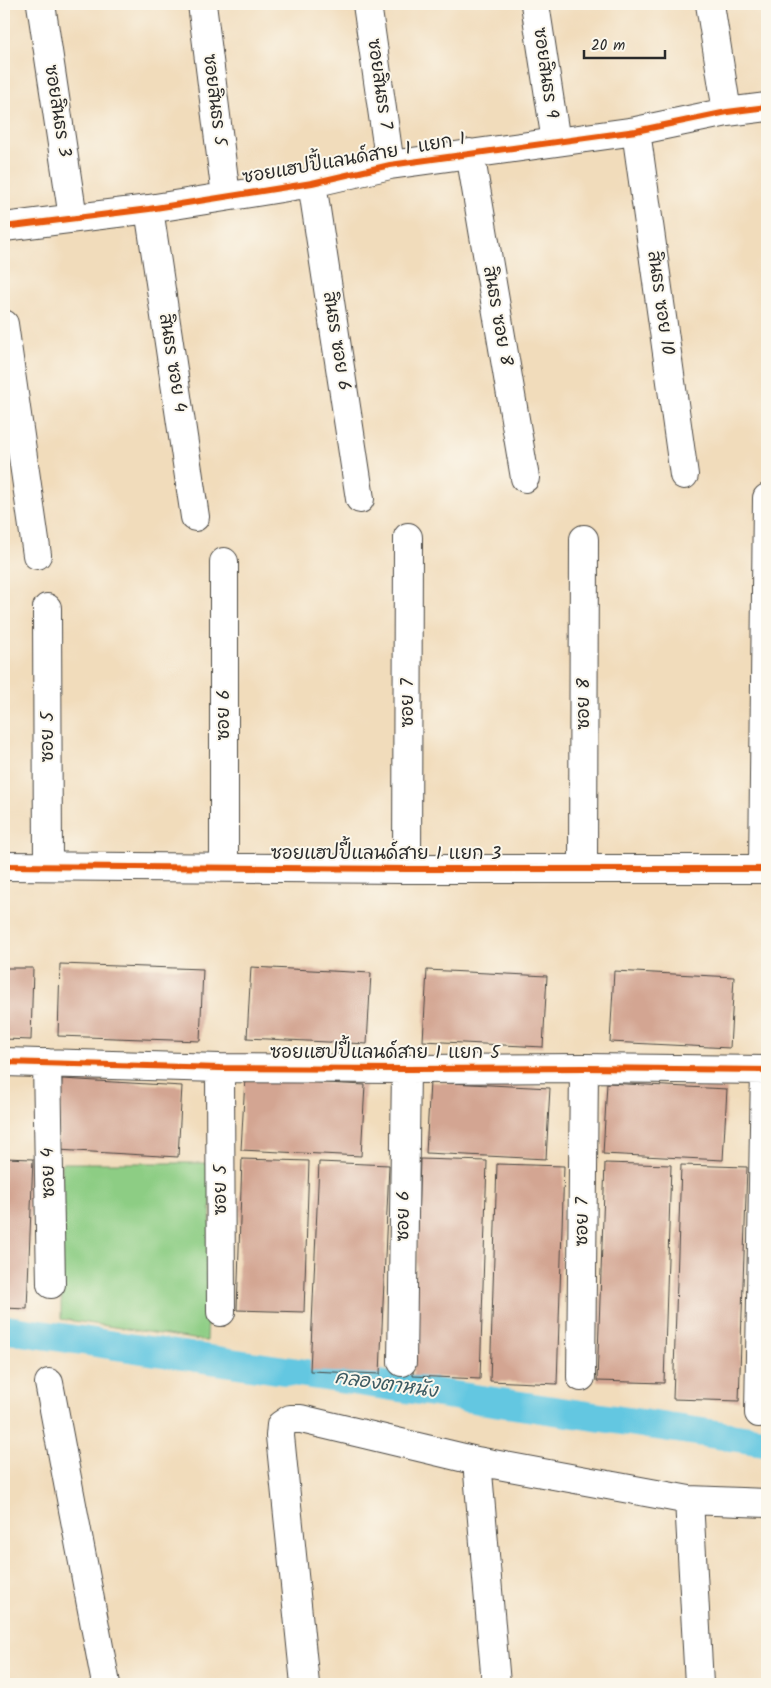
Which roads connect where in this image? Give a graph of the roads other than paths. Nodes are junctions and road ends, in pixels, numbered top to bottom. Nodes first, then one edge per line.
1 (41, 4) edge
2 (202, 4) edge
3 (368, 4) edge
4 (535, 4) edge
5 (710, 4) edge
6 (767, 107) edge
7 (727, 112) junction
8 (636, 131) junction
9 (556, 142) junction
10 (470, 153) junction
11 (390, 165) junction
12 (312, 183) junction
13 (226, 196) junction
14 (149, 209) junction
15 (73, 218) junction
16 (4, 227) edge
17 (4, 324) edge
18 (684, 474) dead end
19 (525, 478) dead end
20 (767, 498) edge
21 (360, 499) dead end
22 (195, 517) dead end
23 (408, 537) dead end
24 (584, 539) dead end
25 (37, 555) dead end
26 (224, 562) dead end
27 (47, 608) dead end
28 (4, 866) edge
29 (48, 866) junction
30 (224, 867) junction
31 (407, 869) junction
32 (583, 869) junction
33 (765, 869) edge
34 (4, 1062) edge
35 (47, 1063) junction
36 (220, 1068) junction
37 (584, 1068) junction
38 (406, 1069) junction
39 (766, 1070) edge
40 (51, 1284) dead end
41 (221, 1312) dead end
42 (402, 1362) dead end
43 (581, 1377) dead end
44 (50, 1384) dead end
45 (759, 1413) dead end
46 (477, 1461) junction
47 (689, 1500) junction
48 (767, 1503) edge
49 (106, 1684) edge
50 (305, 1684) edge
51 (496, 1684) edge
52 (699, 1684) edge

1 - 15 street, ซอยสินธร 3
2 - 13 street, ซอยสินธร 5
3 - 11 street, ซอยสินธร 7
4 - 9 street, ซอยสินธร 9
5 - 7 street
6 - 7 street, ซอยแฮปปี้แลนด์สาย 1 แยก 1
7 - 8 street, ซอยแฮปปี้แลนด์สาย 1 แยก 1
8 - 9 street, ซอยแฮปปี้แลนด์สาย 1 แยก 1
8 - 18 street, สินธร ซอย 10
9 - 10 street, ซอยแฮปปี้แลนด์สาย 1 แยก 1
10 - 11 street, ซอยแฮปปี้แลนด์สาย 1 แยก 1
10 - 19 street, สินธร ซอย 8
11 - 12 street, ซอยแฮปปี้แลนด์สาย 1 แยก 1
12 - 13 street, ซอยแฮปปี้แลนด์สาย 1 แยก 1
12 - 21 street, สินธร ซอย 6
13 - 14 street, ซอยแฮปปี้แลนด์สาย 1 แยก 1
14 - 15 street, ซอยแฮปปี้แลนด์สาย 1 แยก 1
14 - 22 street, สินธร ซอย 4
15 - 16 street, ซอยแฮปปี้แลนด์สาย 1 แยก 1
17 - 25 street
20 - 33 street
23 - 31 street, ซอย 7
24 - 32 street, ซอย 8
26 - 30 street, ซอย 6
27 - 29 street, ซอย 5
28 - 29 street, ซอยแฮปปี้แลนด์สาย 1 แยก 3
29 - 30 street, ซอยแฮปปี้แลนด์สาย 1 แยก 3
30 - 31 street, ซอยแฮปปี้แลนด์สาย 1 แยก 3
31 - 32 street, ซอยแฮปปี้แลนด์สาย 1 แยก 3
32 - 33 street, ซอยแฮปปี้แลนด์สาย 1 แยก 3
34 - 35 street, ซอยแฮปปี้แลนด์สาย 1 แยก 5
35 - 36 street, ซอยแฮปปี้แลนด์สาย 1 แยก 5
35 - 40 street, ซอย 4
36 - 38 street, ซอยแฮปปี้แลนด์สาย 1 แยก 5
36 - 41 street, ซอย 5
37 - 38 street, ซอยแฮปปี้แลนด์สาย 1 แยก 5
37 - 39 street, ซอยแฮปปี้แลนด์สาย 1 แยก 5
37 - 43 street, ซอย 7
38 - 42 street, ซอย 6
39 - 45 street
44 - 49 street
46 - 47 street
46 - 50 street
46 - 51 street
47 - 48 street
47 - 52 street

